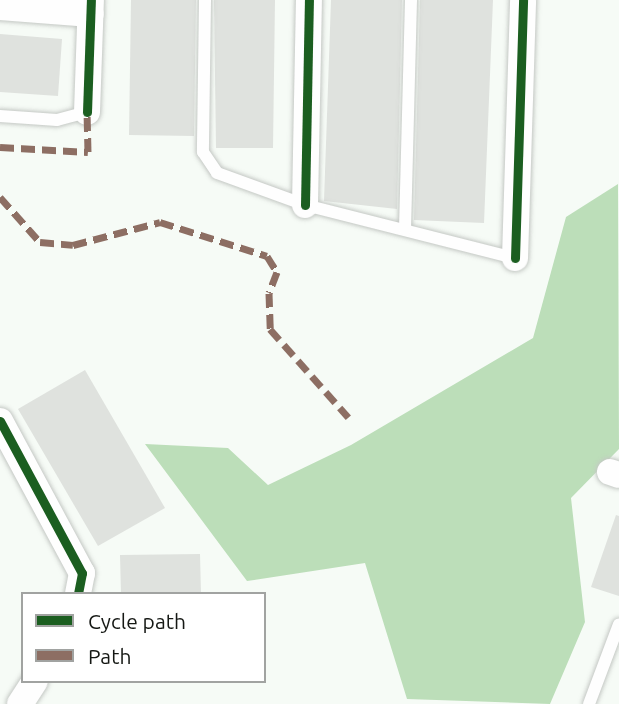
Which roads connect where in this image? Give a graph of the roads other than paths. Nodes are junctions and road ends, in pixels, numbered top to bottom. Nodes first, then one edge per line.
1 (205, 0) edge
2 (309, 0) edge
3 (411, 0) edge
4 (523, 0) edge
5 (0, 7) edge
6 (91, 7) edge
7 (87, 111) joint
8 (0, 116) edge
9 (305, 205) junction
10 (405, 229) junction
11 (514, 258) joint
12 (0, 421) edge
13 (78, 592) edge
14 (619, 624) edge
15 (34, 683) edge
16 (20, 704) edge
17 (589, 704) edge

1 - 9 lane
2 - 9 street
3 - 10 lane
4 - 11 street
5 - 6 street
6 - 7 street
7 - 8 lane
9 - 10 lane
10 - 11 lane
12 - 13 street
14 - 17 lane
15 - 16 street

